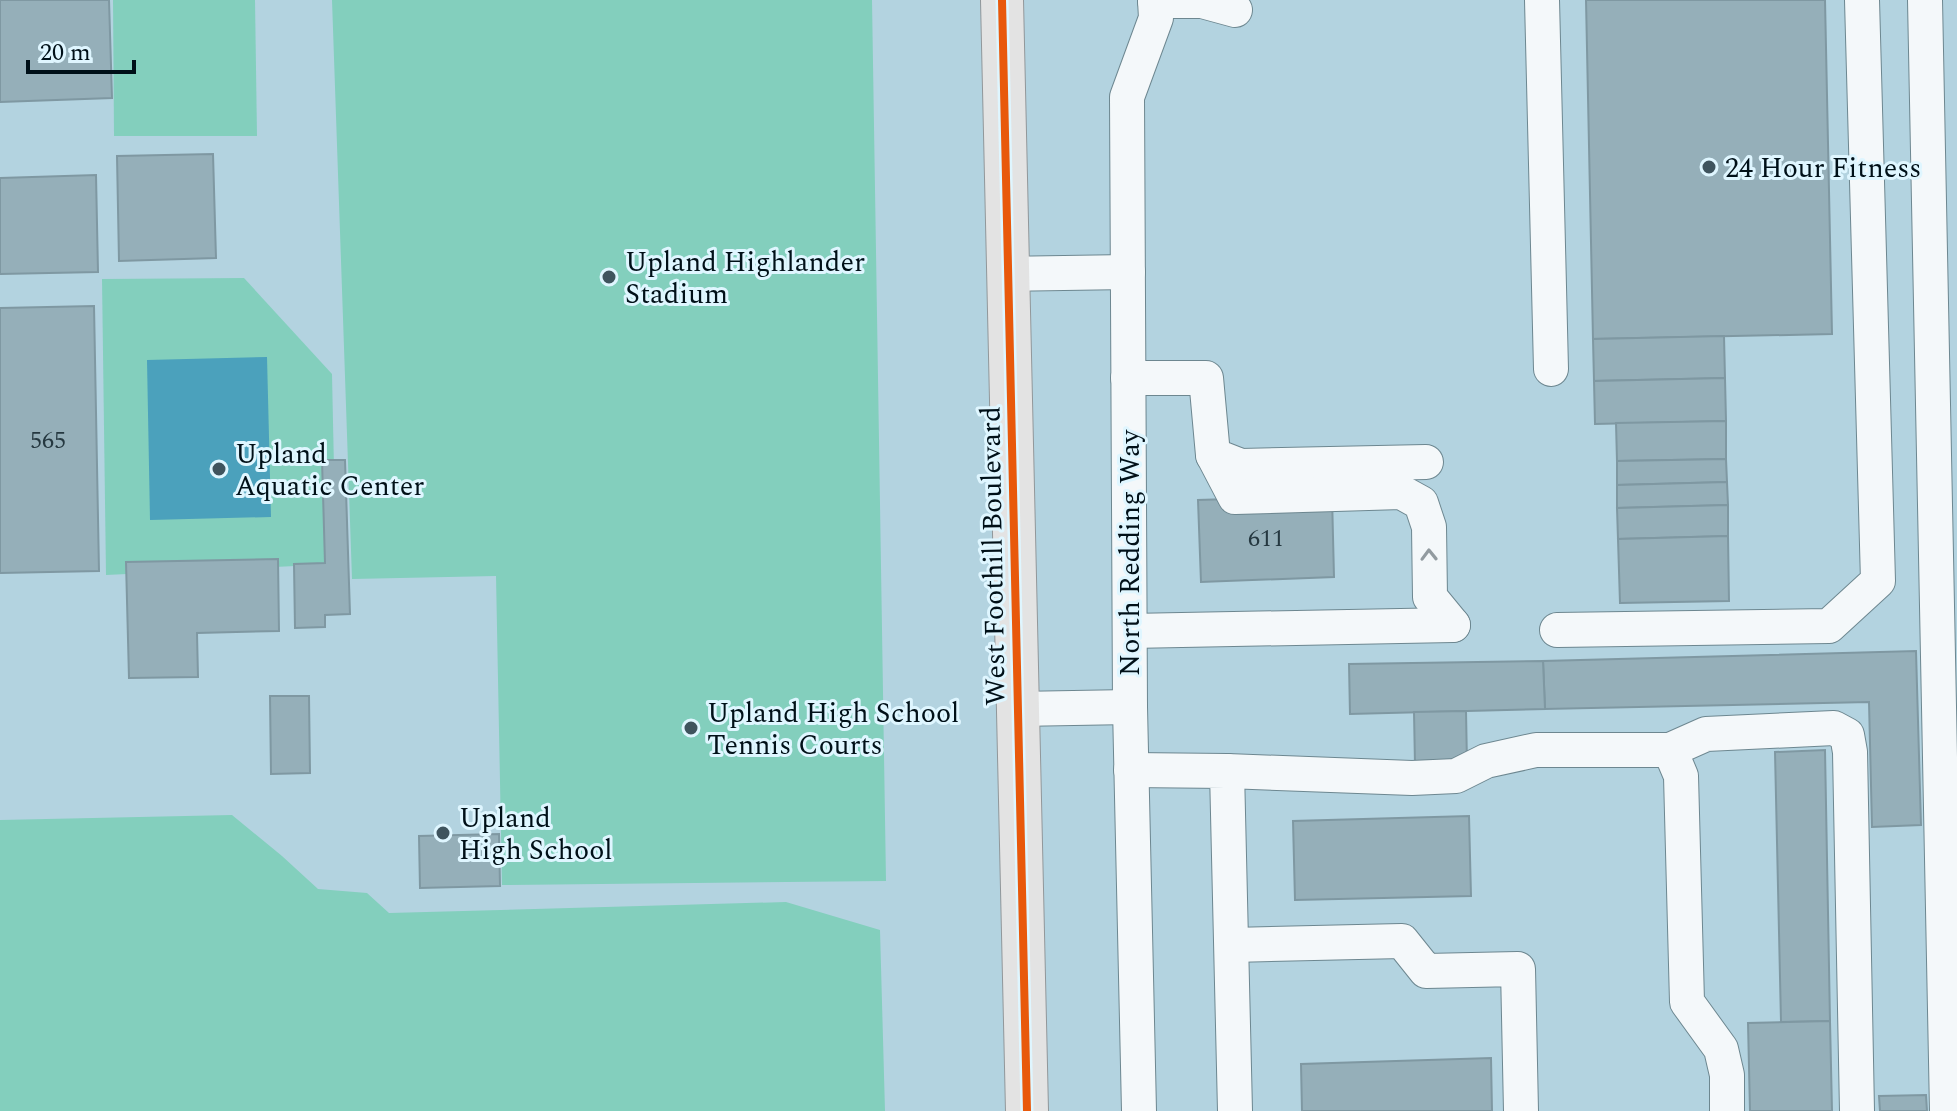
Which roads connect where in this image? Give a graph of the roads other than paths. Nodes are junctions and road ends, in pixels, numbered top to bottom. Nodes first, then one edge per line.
1 (1002, 0) edge
2 (1542, 0) edge
3 (1862, 0) edge
4 (1925, 0) edge
5 (1155, 1) edge
6 (1235, 10) dead end
7 (1128, 272) junction
8 (1008, 274) junction
9 (1944, 313) edge
10 (1551, 369) dead end
11 (1128, 378) junction
12 (1213, 455) junction
13 (1426, 462) dead end
14 (1557, 630) dead end
15 (1130, 631) junction
16 (1130, 707) junction
17 (1017, 709) junction
18 (1670, 750) junction
19 (1131, 770) junction
20 (1227, 771) junction
21 (1950, 877) edge
22 (1232, 945) junction
23 (1027, 1111) edge
24 (1139, 1111) edge
25 (1235, 1111) edge
26 (1521, 1111) edge
27 (1727, 1111) edge
28 (1857, 1111) edge
29 (1947, 1111) edge

1 - 8 main road, West Foothill Boulevard
2 - 10 lane
3 - 14 lane
4 - 9 lane
5 - 6 lane
5 - 7 lane, North Redding Way
7 - 8 lane
7 - 11 lane, North Redding Way
8 - 17 main road, West Foothill Boulevard
9 - 21 lane
11 - 12 lane
11 - 15 lane, North Redding Way
12 - 13 lane
15 -> 12 lane
15 - 16 lane, North Redding Way
16 - 17 lane
16 - 19 lane, North Redding Way
17 - 23 main road, West Foothill Boulevard
18 - 20 lane
18 - 27 lane
18 - 28 lane
19 - 20 lane
19 - 24 lane, North Redding Way
20 - 22 lane
21 - 29 lane
22 - 25 lane
22 - 26 lane

